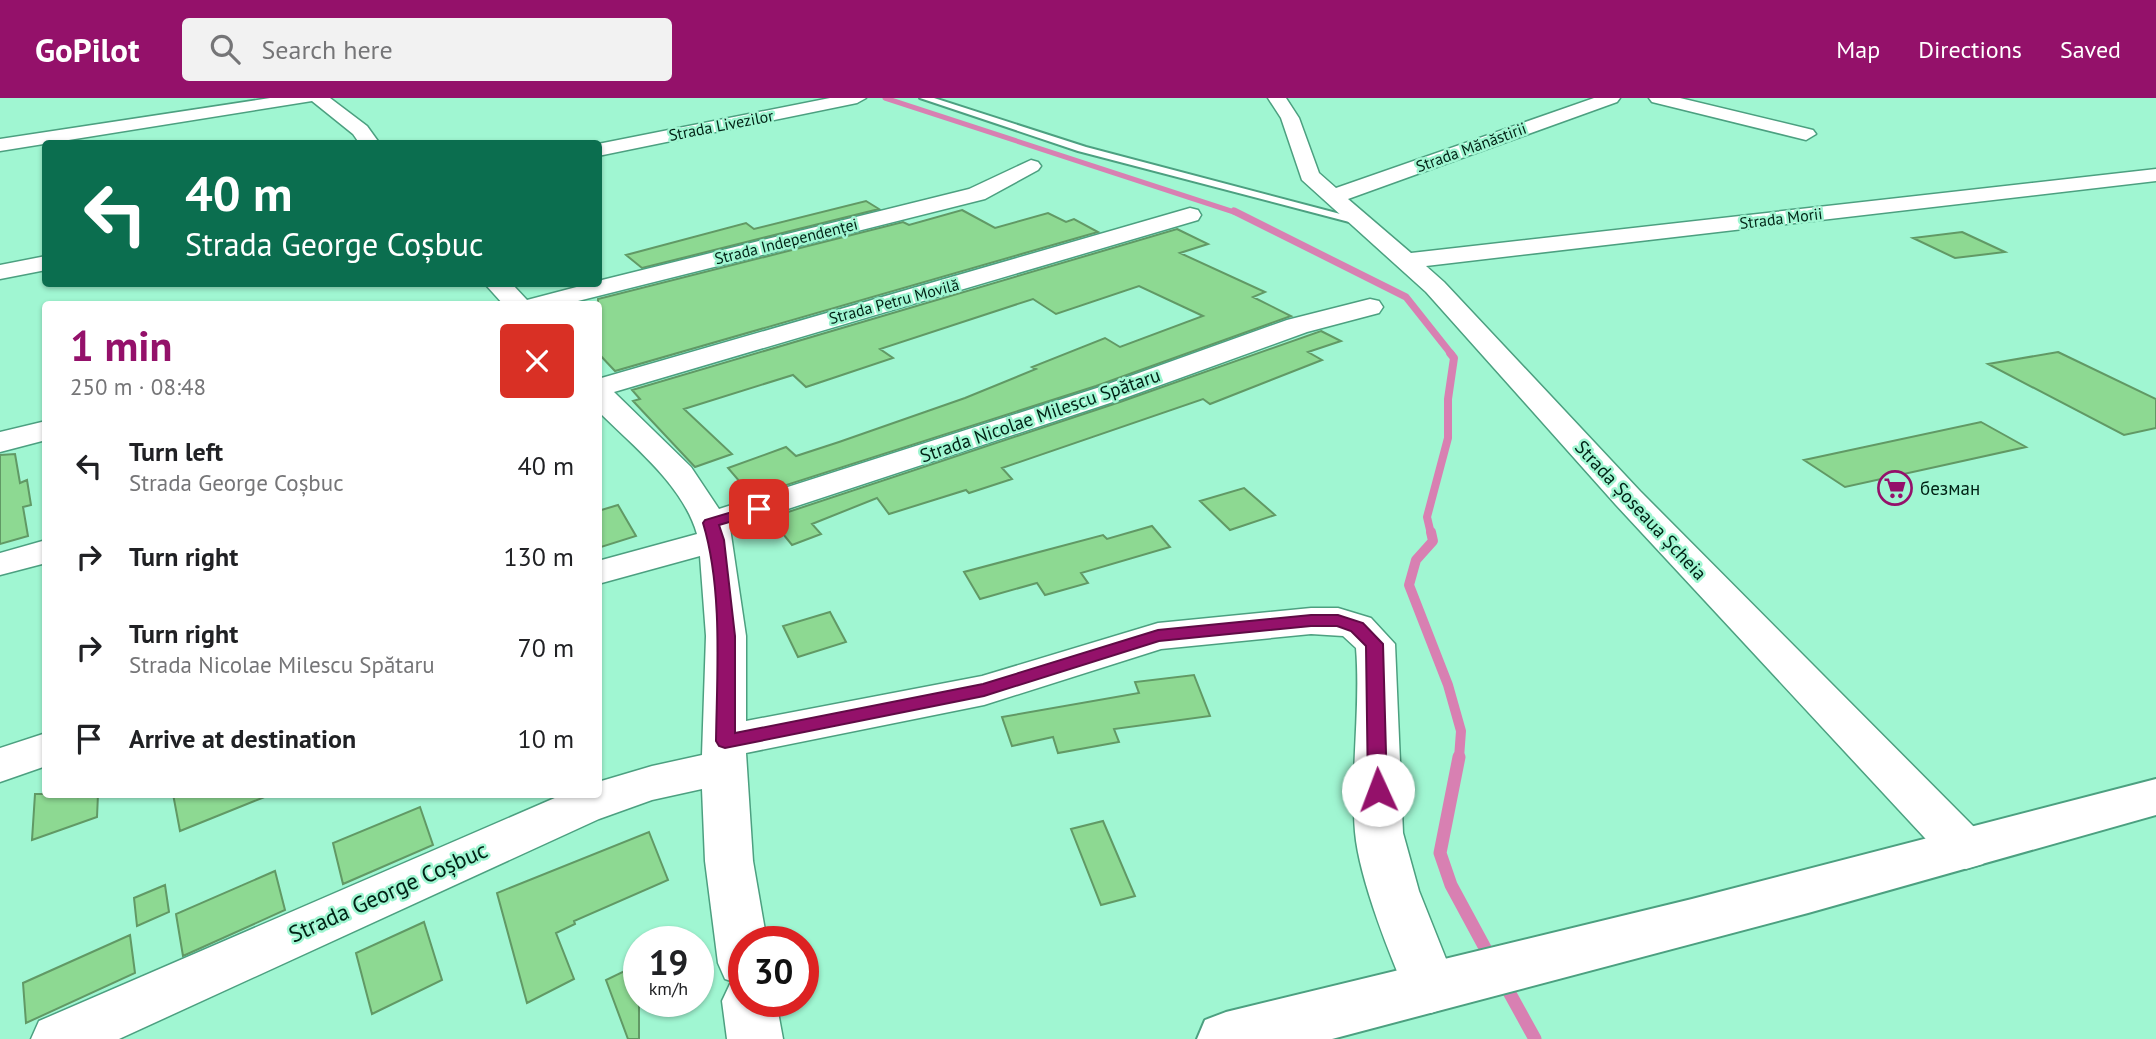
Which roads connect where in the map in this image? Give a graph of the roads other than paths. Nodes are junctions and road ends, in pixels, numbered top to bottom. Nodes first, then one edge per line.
1 (305, 98) edge
2 (319, 98) edge
3 (925, 98) edge
4 (1278, 98) edge
5 (1611, 98) edge
6 (1658, 98) edge
7 (850, 99) edge
8 (1807, 134) dead end
9 (367, 140) edge
10 (0, 145) edge
11 (602, 149) edge
12 (1031, 166) dead end
13 (2156, 176) edge
14 (1321, 187) junction
15 (1190, 215) dead end
16 (1357, 220) junction
17 (1406, 261) junction
18 (42, 263) edge
19 (0, 272) edge
20 (501, 287) edge
21 (514, 301) edge
22 (549, 301) edge
23 (1370, 307) dead end
24 (602, 390) edge
25 (602, 395) edge
26 (42, 431) edge
27 (0, 442) edge
28 (713, 532) junction
29 (42, 552) edge
30 (0, 564) edge
31 (602, 572) edge
32 (42, 750) edge
33 (725, 755) junction
34 (0, 765) edge
35 (2156, 797) edge
36 (1966, 850) junction
37 (739, 926) edge
38 (1447, 985) junction
39 (752, 1017) edge
40 (59, 1039) edge
41 (755, 1039) edge
42 (1226, 1039) edge

1 - 10 street
2 - 9 street
3 - 16 lane
4 - 14 street
5 - 14 street, Strada Mănăstirii
6 - 8 street
7 - 11 street, Strada Livezilor
12 - 22 street, Strada Independenței
13 - 17 street, Strada Morii
14 - 16 street, Strada Șoseaua Șcheia
15 - 24 street, Strada Petru Movilă
16 - 17 street, Strada Șoseaua Șcheia
17 - 36 street, Strada Șoseaua Șcheia
18 - 19 street
20 - 21 street
23 - 28 street, Strada Nicolae Milescu Spătaru
25 - 28 street
26 - 27 street
28 - 31 street, Strada Nicolae Milescu Spătaru
28 - 33 street
29 - 30 street
32 - 34 street
33 - 37 street
33 - 38 street, Strada George Coșbuc
33 - 40 street, Strada George Coșbuc
35 - 36 main road
36 - 38 main road
38 - 42 main road
39 - 41 street

